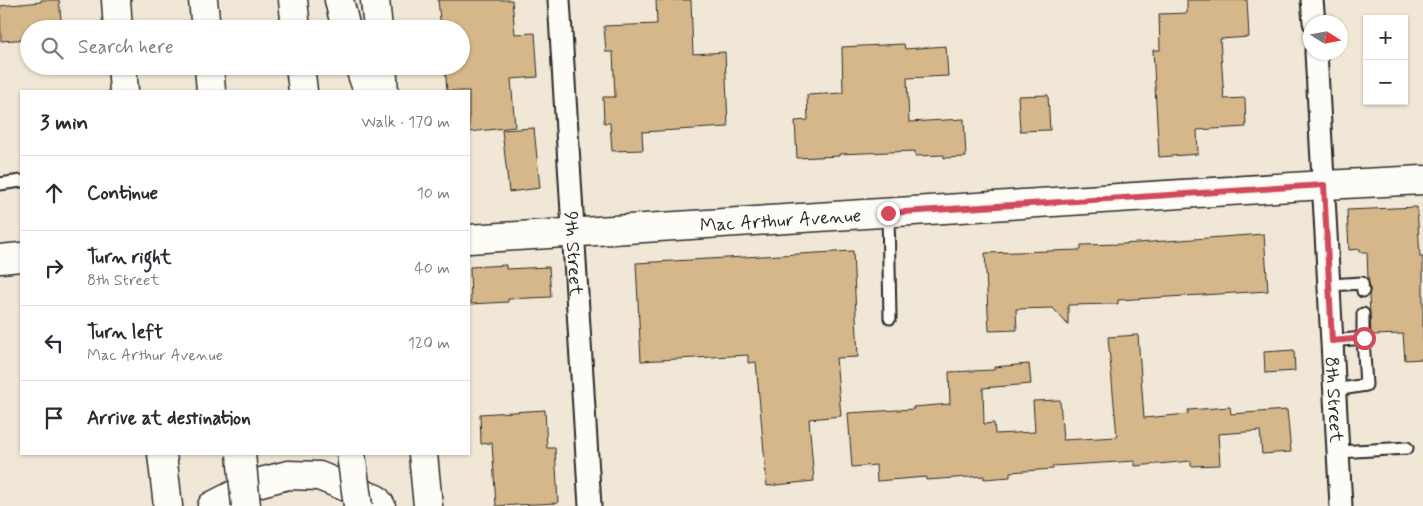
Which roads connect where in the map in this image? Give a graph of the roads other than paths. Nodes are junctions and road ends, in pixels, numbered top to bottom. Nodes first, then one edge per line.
1 (116, 0) edge
2 (203, 0) edge
3 (293, 0) edge
4 (339, 0) edge
5 (375, 0) edge
6 (559, 0) edge
7 (1312, 0) edge
8 (1313, 15) edge
9 (117, 20) edge
10 (205, 20) edge
11 (295, 20) edge
12 (344, 20) edge
13 (377, 20) edge
14 (1316, 60) edge
15 (123, 75) edge
16 (210, 75) edge
17 (301, 75) edge
18 (362, 75) edge
19 (383, 75) edge
20 (124, 90) edge
21 (211, 90) edge
22 (303, 90) edge
23 (368, 90) edge
24 (384, 90) edge
25 (1423, 180) edge
26 (20, 181) edge
27 (0, 184) edge
28 (1324, 185) junction
29 (888, 213) junction
30 (572, 234) junction
31 (470, 239) edge
32 (20, 257) edge
33 (0, 259) edge
34 (1330, 285) junction
35 (1363, 291) dead end
36 (1363, 314) dead end
37 (890, 318) dead end
38 (1364, 338) junction
39 (1332, 341) junction
40 (1335, 390) junction
41 (1407, 448) dead end
42 (1338, 452) junction
43 (162, 455) edge
44 (242, 455) edge
45 (351, 455) edge
46 (423, 455) edge
47 (168, 506) edge
48 (212, 506) edge
49 (246, 506) edge
50 (358, 506) edge
51 (381, 506) edge
52 (428, 506) edge
53 (590, 506) edge
54 (1341, 506) edge

1 - 9 main road
2 - 10 main road
3 - 11 main road
4 - 12 main road
5 - 13 main road
6 - 30 street, 9th Street
7 - 8 street
14 - 28 street, 8th Street
15 - 20 main road
16 - 21 main road
17 - 22 main road
18 - 23 main road
19 - 24 main road
25 - 28 main road, Mac Arthur Avenue
26 - 27 lane
28 - 29 main road, Mac Arthur Avenue
28 - 34 street, 8th Street
29 - 30 main road, Mac Arthur Avenue
29 - 37 lane
30 - 31 main road, Mac Arthur Avenue
30 - 53 street, 9th Street
32 - 33 main road
34 - 35 lane
34 - 39 street, 8th Street
36 - 38 lane
38 - 39 lane
38 - 40 lane
39 - 40 street, 8th Street
40 - 42 street, 8th Street
41 - 42 lane
42 - 54 street, 8th Street
43 - 47 main road
44 - 49 main road, bridge
45 - 50 main road, bridge
46 - 52 main road
48 - 51 main road

